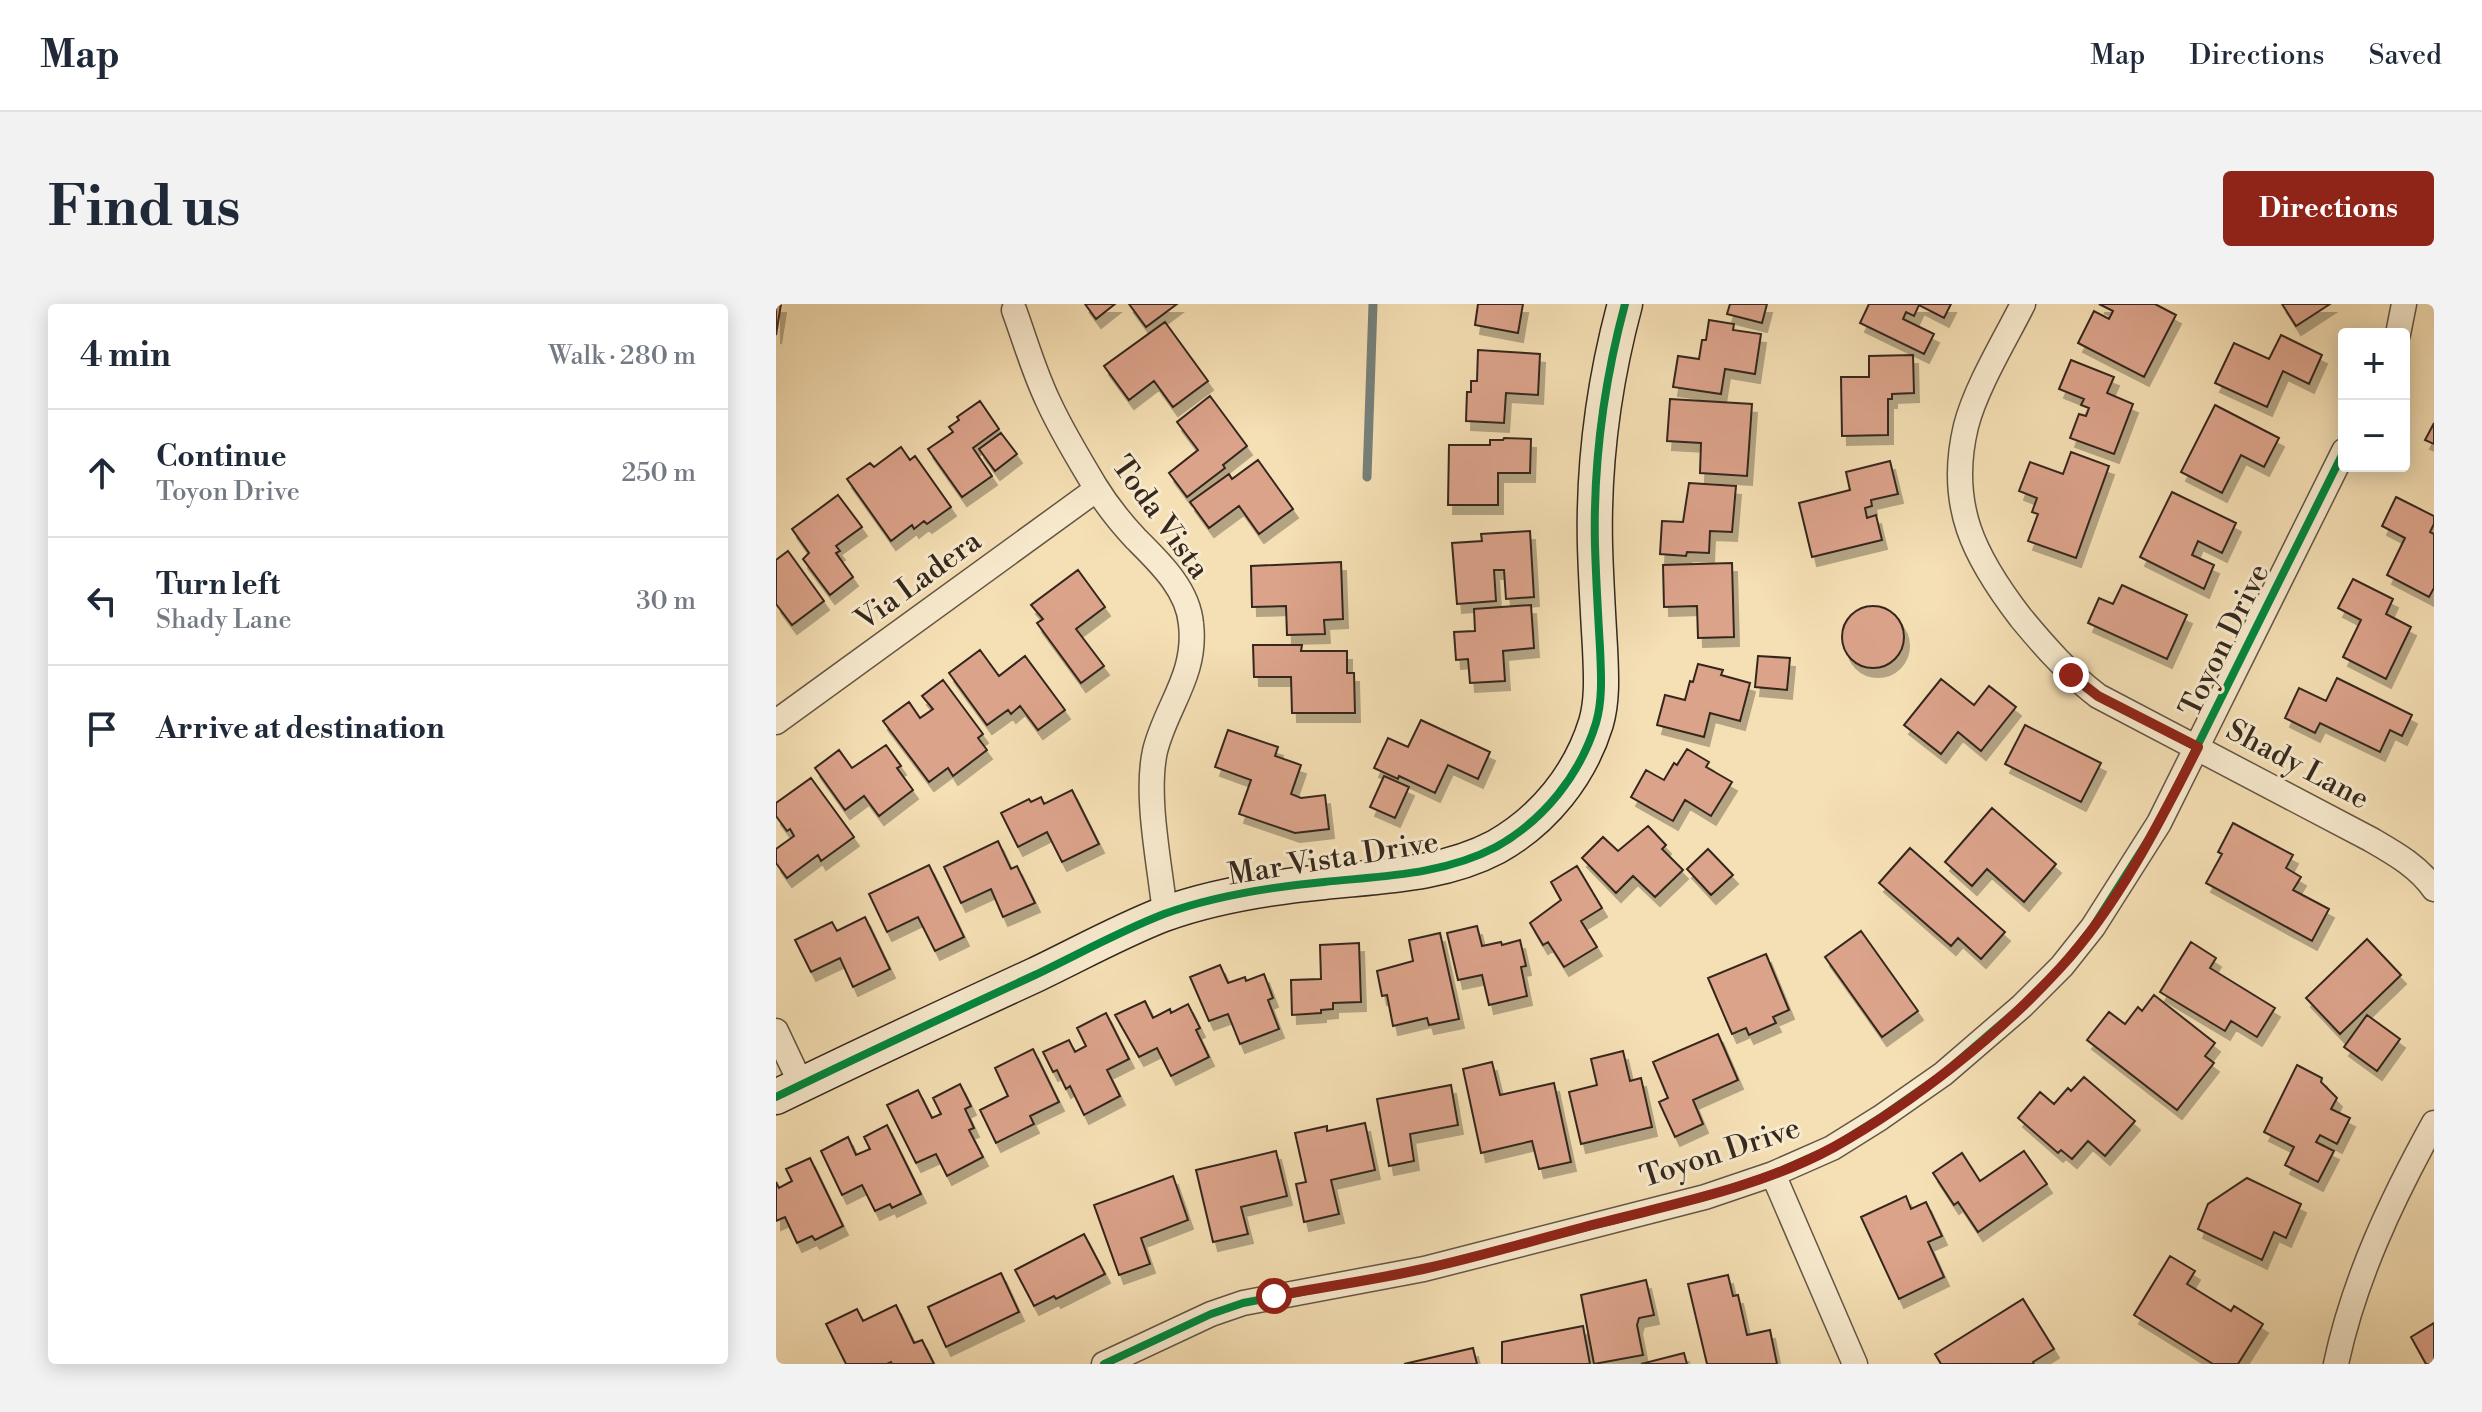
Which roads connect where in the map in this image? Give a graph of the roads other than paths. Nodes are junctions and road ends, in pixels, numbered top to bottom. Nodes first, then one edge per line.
1 (1625, 304) edge
2 (2023, 304) edge
3 (2404, 304) edge
4 (1014, 310) dead end
5 (2399, 328) edge
6 (2338, 463) edge
7 (1097, 489) junction
8 (776, 722) edge
9 (2198, 747) junction
10 (2434, 889) edge
11 (1165, 914) junction
12 (776, 1031) edge
13 (789, 1090) edge
14 (2434, 1123) edge
15 (1773, 1174) junction
16 (1104, 1364) edge
17 (1855, 1364) edge
18 (2336, 1364) edge

1 - 11 street, Mar Vista Drive
2 - 9 street, Shady Lane
3 - 5 street
4 - 7 street, Toda Vista
6 - 9 street, Toyon Drive
7 - 8 street, Via Ladera
7 - 11 street, Toda Vista
9 - 10 street, Shady Lane
9 - 15 street, Toyon Drive
11 - 13 street, Mar Vista Drive
12 - 13 street
14 - 18 street
15 - 16 street, Toyon Drive
15 - 17 street

